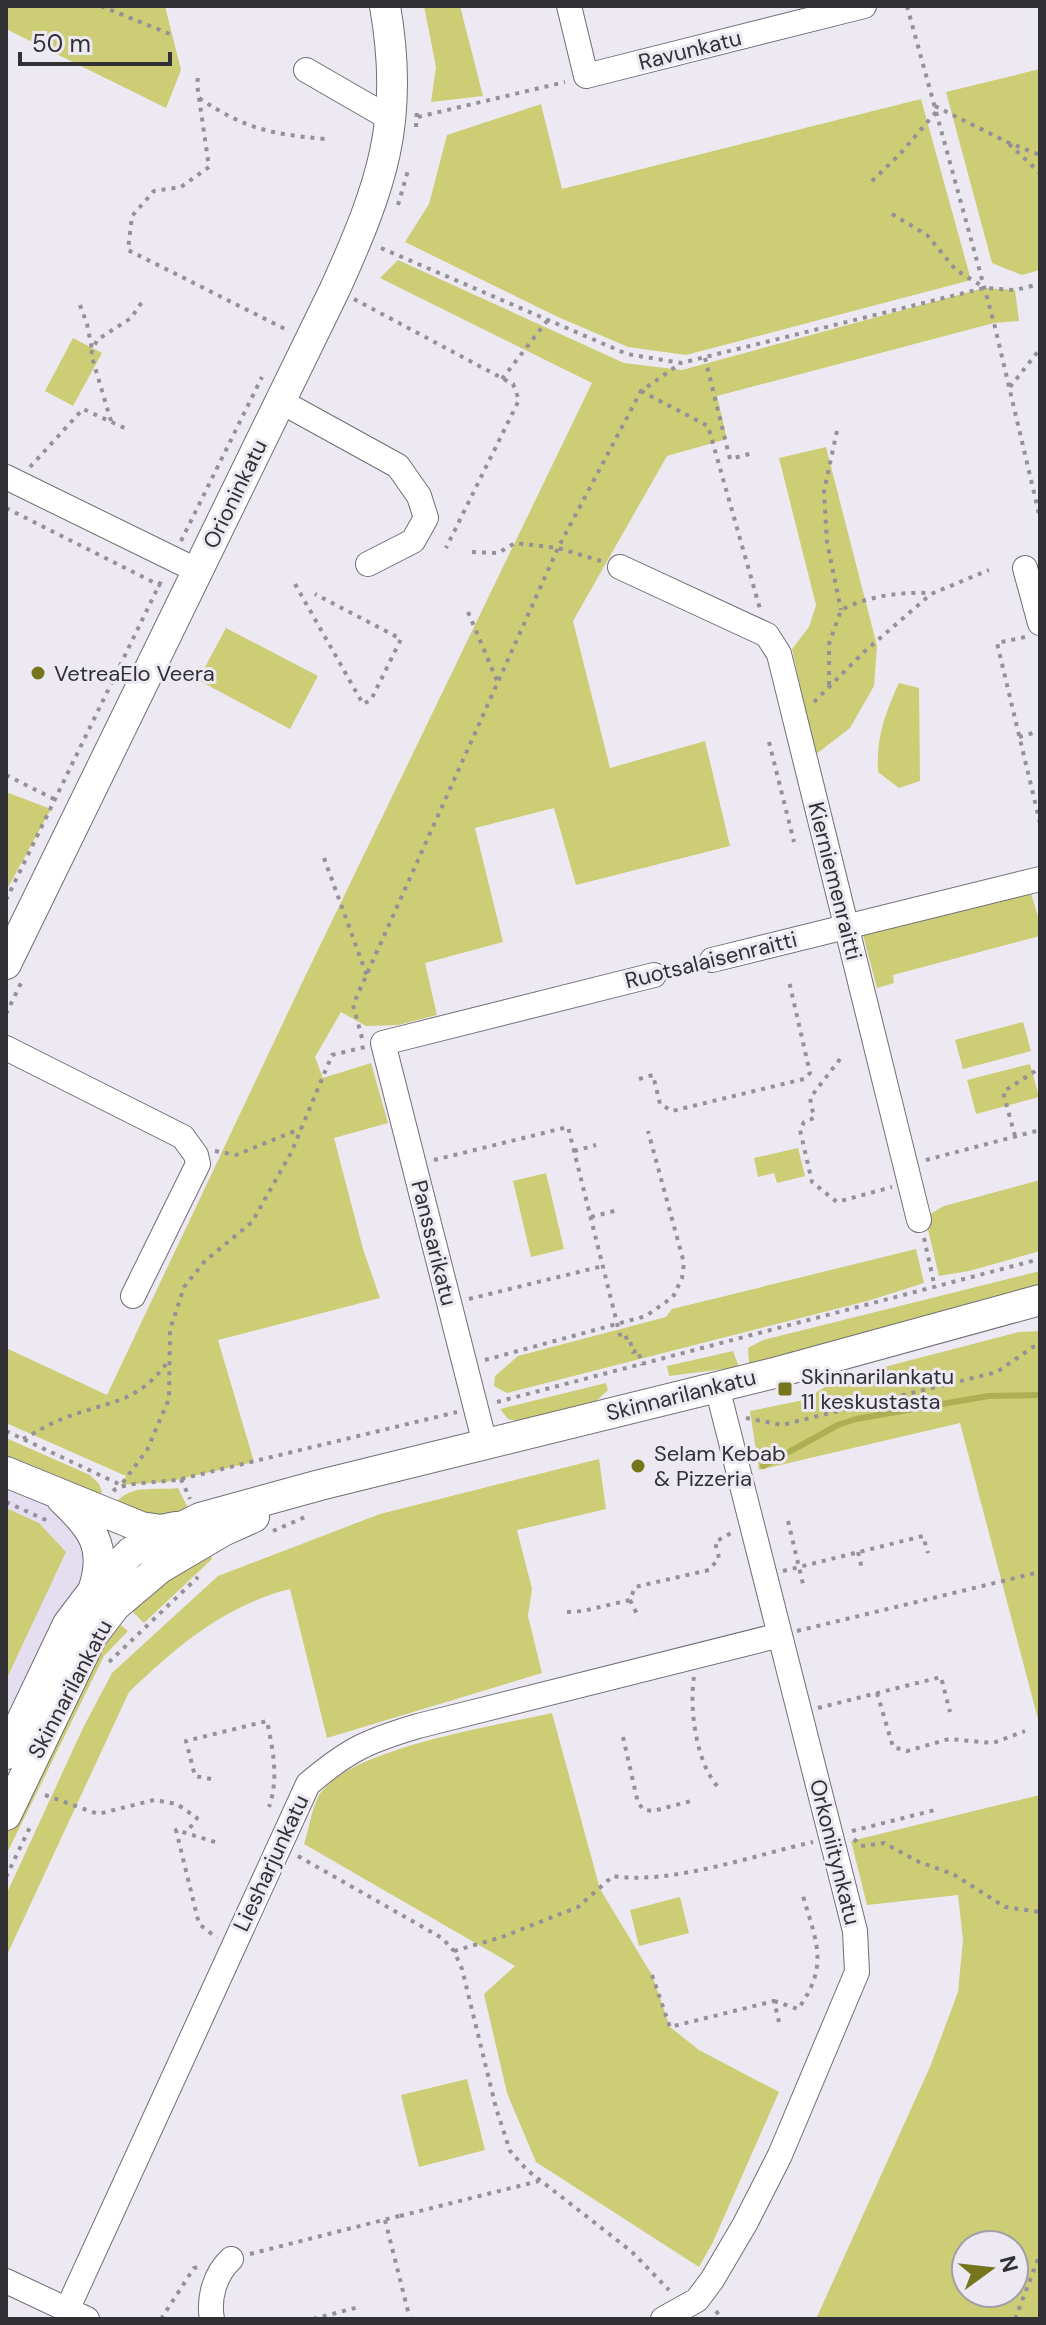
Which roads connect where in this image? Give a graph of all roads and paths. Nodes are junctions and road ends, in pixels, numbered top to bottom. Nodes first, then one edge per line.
1 (101, 6) edge
2 (385, 6) edge
3 (569, 6) edge
4 (864, 6) edge
5 (907, 6) edge
6 (789, 15) edge
7 (172, 35) dead end
8 (306, 70) dead end
9 (586, 76) junction
10 (198, 78) dead end
11 (199, 98) junction
12 (935, 109) junction
13 (405, 118) junction
14 (325, 139) dead end
15 (1007, 142) junction
16 (1040, 155) edge
17 (1040, 173) edge
18 (872, 181) dead end
19 (892, 214) dead end
20 (381, 248) dead end
21 (1040, 284) edge
22 (984, 288) junction
23 (335, 289) junction
24 (144, 299) dead end
25 (80, 305) dead end
26 (547, 321) junction
27 (292, 338) junction
28 (1040, 349) edge
29 (92, 351) junction
30 (705, 358) junction
31 (681, 363) junction
32 (263, 375) dead end
33 (502, 379) junction
34 (1010, 387) junction
35 (641, 391) junction
36 (280, 401) junction
37 (111, 421) junction
38 (129, 430) dead end
39 (837, 431) dead end
40 (753, 453) dead end
41 (17, 473) edge
42 (6, 508) edge
43 (1040, 518) edge
44 (180, 542) dead end
45 (446, 548) dead end
46 (558, 548) junction
47 (472, 552) dead end
48 (368, 564) dead end
49 (620, 567) joint
50 (1025, 568) dead end
51 (989, 570) dead end
52 (198, 571) junction
53 (295, 584) dead end
54 (172, 592) junction
55 (315, 594) dead end
56 (931, 594) junction
57 (841, 610) junction
58 (468, 612) dead end
59 (1035, 629) edge
60 (767, 635) junction
61 (498, 683) junction
62 (829, 686) junction
63 (797, 727) junction
64 (1040, 731) edge
65 (1019, 737) junction
66 (769, 742) dead end
67 (6, 775) edge
68 (55, 800) junction
69 (1040, 823) edge
70 (794, 842) dead end
71 (324, 858) dead end
72 (1040, 879) edge
73 (6, 900) edge
74 (847, 926) junction
75 (712, 960) joint
76 (6, 964) edge
77 (654, 975) joint
78 (367, 976) junction
79 (789, 981) dead end
80 (373, 1045) junction
81 (6, 1048) edge
82 (840, 1059) dead end
83 (1040, 1068) edge
84 (639, 1079) dead end
85 (302, 1128) junction
86 (1040, 1130) edge
87 (648, 1131) dead end
88 (1015, 1136) junction
89 (183, 1137) junction
90 (596, 1145) dead end
91 (574, 1151) junction
92 (432, 1161) dead end
93 (906, 1165) junction
94 (893, 1187) dead end
95 (618, 1210) dead end
96 (591, 1217) junction
97 (919, 1220) joint
98 (603, 1266) junction
99 (935, 1288) dead end
100 (133, 1296) dead end
101 (467, 1299) dead end
102 (1040, 1300) edge
103 (617, 1324) junction
104 (1040, 1345) edge
105 (170, 1358) junction
106 (483, 1360) dead end
107 (642, 1365) dead end
108 (747, 1379) junction
109 (717, 1387) junction
110 (735, 1422) junction
111 (6, 1431) edge
112 (23, 1439) junction
113 (485, 1444) junction
114 (6, 1472) edge
115 (320, 1485) junction
116 (58, 1495) junction
117 (6, 1502) edge
118 (308, 1515) dead end
119 (124, 1521) junction
120 (788, 1521) dead end
121 (183, 1526) junction
122 (59, 1527) dead end
123 (92, 1530) junction
124 (739, 1530) dead end
125 (269, 1533) dead end
126 (137, 1552) junction
127 (858, 1552) junction
128 (928, 1553) dead end
129 (173, 1561) junction
130 (208, 1567) dead end
131 (799, 1567) junction
132 (862, 1569) dead end
133 (1040, 1572) edge
134 (765, 1575) junction
135 (803, 1584) dead end
136 (104, 1598) junction
137 (630, 1600) junction
138 (567, 1612) dead end
139 (639, 1618) dead end
140 (780, 1635) junction
141 (107, 1664) dead end
142 (695, 1671) dead end
143 (877, 1693) junction
144 (950, 1712) dead end
145 (800, 1713) junction
146 (1025, 1731) dead end
147 (623, 1737) dead end
148 (6, 1754) edge
149 (211, 1779) dead end
150 (719, 1788) dead end
151 (45, 1795) dead end
152 (695, 1800) dead end
153 (269, 1807) dead end
154 (935, 1810) dead end
155 (19, 1819) edge
156 (187, 1832) junction
157 (831, 1837) junction
158 (215, 1842) dead end
159 (288, 1850) dead end
160 (6, 1877) edge
161 (803, 1896) dead end
162 (1040, 1912) edge
163 (233, 1947) junction
164 (454, 1951) junction
165 (652, 1975) dead end
166 (774, 2001) junction
167 (779, 2022) dead end
168 (541, 2181) junction
169 (385, 2219) junction
170 (1040, 2254) edge
171 (231, 2259) junction
172 (6, 2281) edge
173 (359, 2307) dead end
174 (673, 2313) edge
175 (77, 2314) edge
176 (161, 2319) edge
177 (212, 2319) edge
178 (313, 2319) edge
179 (410, 2319) edge
180 (1015, 2319) edge

1 - 7 path
2 - 13 main road, Orioninkatu
3 - 9 street
4 - 6 street, Ravunkatu
5 - 12 path
6 - 9 street, Ravunkatu
8 - 13 street
9 - 13 path
10 - 11 path
11 - 14 path
11 - 27 path
12 - 15 path
12 - 18 path
12 - 22 path
13 - 23 main road, Orioninkatu
15 - 16 path
15 - 17 path
19 - 22 path
20 - 26 path
21 - 22 path
22 - 30 path
22 - 34 path
23 - 27 main road, Orioninkatu
23 - 33 path
24 - 29 path
25 - 29 path
26 - 31 path
26 - 33 path
27 - 36 main road, Orioninkatu
28 - 34 path
29 - 37 path
30 - 31 path
30 - 40 path
31 - 35 path
32 - 44 path
33 - 45 path
34 - 43 path
35 - 46 path
35 - 60 path
36 - 48 street
36 - 52 main road, Orioninkatu
37 - 38 path
37 - 41 path
39 - 57 path
41 - 52 street
42 - 54 path
46 - 47 path
46 - 49 path
46 - 61 path
49 - 60 street
50 - 59 street
51 - 56 path
52 - 54 main road, Orioninkatu
53 - 55 path
54 - 68 path
54 - 76 main road, Orioninkatu
56 - 57 path
56 - 62 path
57 - 62 path
58 - 61 path
59 - 65 path
60 - 63 street, Kierniemenraitti
61 - 78 path
62 - 63 path
63 - 74 street, Kierniemenraitti
64 - 65 path
65 - 69 path
66 - 70 path
67 - 68 path
68 - 73 path
71 - 78 path
72 - 74 street, Ruotsalaisenraitti
74 - 75 street, Ruotsalaisenraitti
74 - 93 street, Kierniemenraitti
75 - 77 path, Ruotsalaisenraitti
77 - 80 street, Ruotsalaisenraitti
78 - 80 path
79 - 84 path
80 - 85 path
80 - 113 street, Panssarikatu
81 - 89 street
82 - 94 path
83 - 88 path
85 - 89 path
85 - 105 path
86 - 88 path
87 - 103 path
88 - 93 path
89 - 100 street
90 - 91 path
91 - 92 path
91 - 96 path
93 - 97 street, Kierniemenraitti
95 - 96 path
96 - 98 path
97 - 99 path
98 - 101 path
98 - 103 path
102 - 108 main road, Skinnarilankatu
103 - 106 path
103 - 107 path
104 - 110 path
105 - 112 path
105 - 112 path
108 - 109 main road, Skinnarilankatu
108 - 110 path
109 - 110 street, Orkoniitynkatu
109 - 113 main road, Skinnarilankatu
110 - 134 street, Orkoniitynkatu
111 - 112 path
113 - 115 main road, Skinnarilankatu
114 - 116 main road
115 - 121 main road, Skinnarilankatu
115 - 129 main road, Skinnarilankatu
116 - 119 main road
116 - 123 main road
117 - 122 path
118 - 125 path
119 - 121 main road
119 - 126 main road
120 - 131 path
121 - 126 main road, Skinnarilankatu
123 - 126 main road
123 - 136 main road
124 - 137 path
126 - 129 main road
126 - 136 main road, Skinnarilankatu
127 - 128 path
127 - 131 path
127 - 132 path
129 - 136 main road, Skinnarilankatu
130 - 141 path
131 - 134 path
131 - 135 path
133 - 140 path
134 - 140 street, Orkoniitynkatu
136 - 148 main road, Skinnarilankatu
136 - 155 main road, Skinnarilankatu
137 - 138 path
137 - 139 path
140 - 145 street, Orkoniitynkatu
140 - 163 street, Liesharjunkatu
142 - 150 path
143 - 144 path
143 - 145 path
143 - 146 path
145 - 157 street, Orkoniitynkatu
147 - 152 path
149 - 153 path
151 - 156 path
154 - 162 path
155 - 160 path
156 - 158 path
156 - 163 path
157 - 164 path
157 - 174 street, Orkoniitynkatu
159 - 164 path
161 - 166 path
163 - 175 street, Liesharjunkatu
164 - 168 path
165 - 166 path
166 - 167 path
168 - 169 path
168 - 174 path
169 - 171 path
169 - 179 path
170 - 180 path
171 - 176 path
171 - 177 street
172 - 175 street
173 - 178 path

